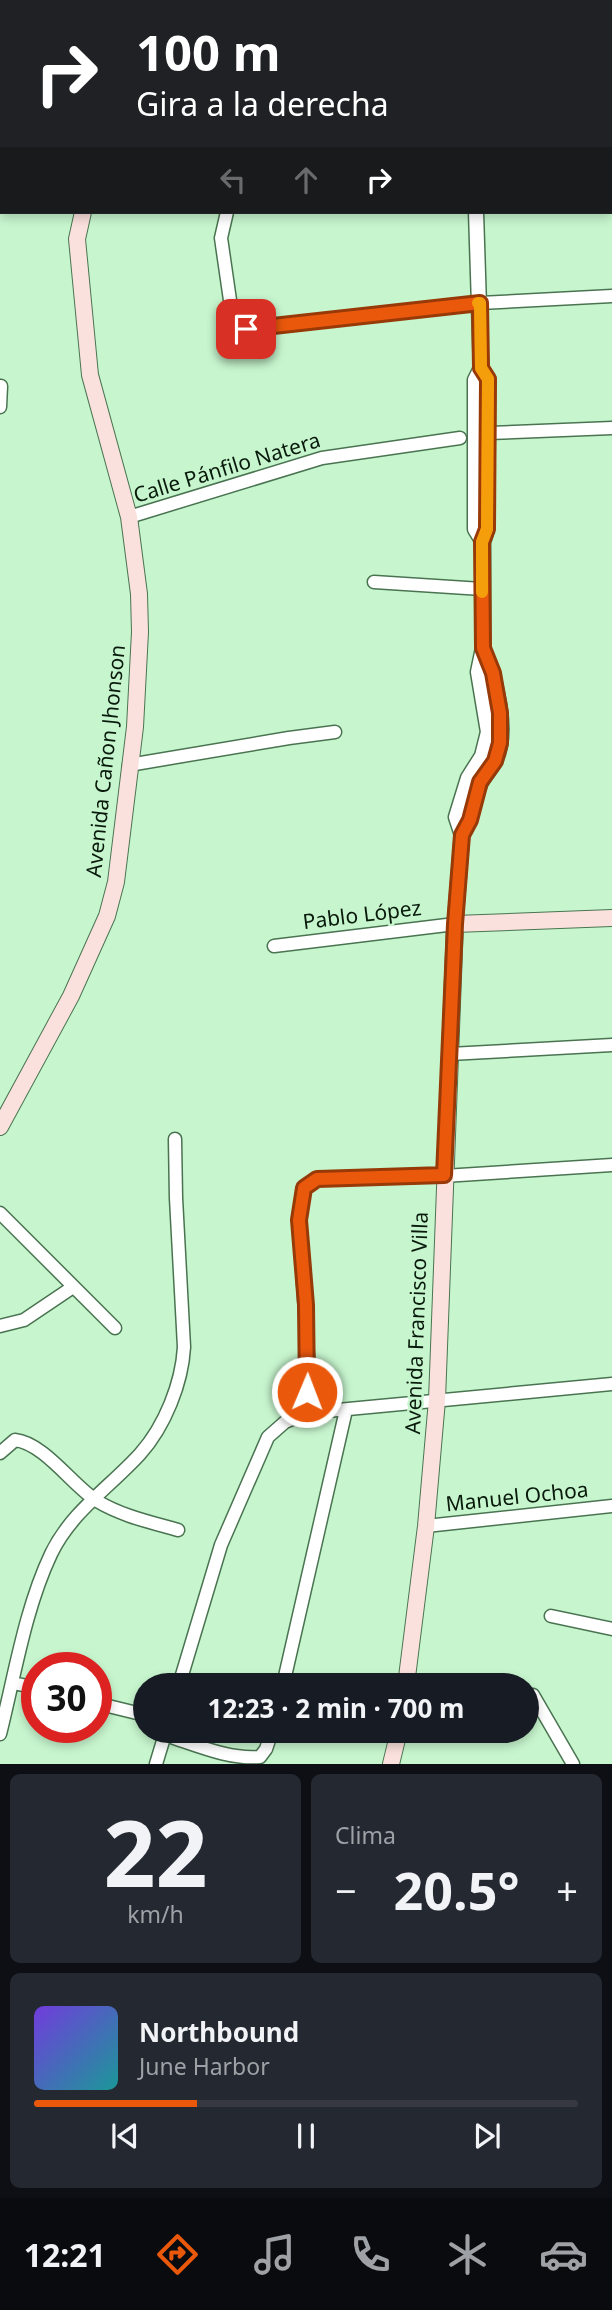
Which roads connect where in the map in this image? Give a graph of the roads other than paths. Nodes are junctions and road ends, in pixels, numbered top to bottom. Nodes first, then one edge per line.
1 (83, 214) edge
2 (226, 214) edge
3 (476, 214) edge
4 (612, 296) edge
5 (480, 303) junction
6 (481, 368) junction
7 (1, 386) edge
8 (0, 407) edge
9 (612, 428) edge
10 (489, 433) junction
11 (460, 438) dead end
12 (129, 517) junction
13 (482, 542) junction
14 (374, 582) dead end
15 (482, 589) junction
16 (335, 732) dead end
17 (130, 765) junction
18 (612, 918) edge
19 (455, 924) junction
20 (274, 946) dead end
21 (612, 1045) edge
22 (450, 1054) junction
23 (0, 1127) edge
24 (175, 1139) dead end
25 (612, 1165) edge
26 (444, 1175) junction
27 (0, 1213) edge
28 (73, 1287) junction
29 (0, 1326) edge
30 (115, 1328) dead end
31 (612, 1384) edge
32 (437, 1400) junction
33 (346, 1410) junction
34 (306, 1413) junction
35 (0, 1453) edge
36 (93, 1498) junction
37 (612, 1506) edge
38 (426, 1525) junction
39 (178, 1530) dead end
40 (551, 1616) dead end
41 (612, 1629) edge
42 (183, 1673) edge
43 (286, 1673) edge
44 (408, 1673) edge
45 (13, 1683) junction
46 (21, 1685) edge
47 (539, 1705) edge
48 (112, 1707) edge
49 (133, 1712) edge
50 (0, 1734) edge
51 (162, 1743) edge
52 (195, 1743) edge
53 (268, 1743) edge
54 (395, 1743) edge
55 (156, 1764) edge
56 (391, 1764) edge
57 (573, 1764) edge

1 - 12 main road, Avenida Cañon Jhonson
2 - 5 street
3 - 5 street, Avenida Francisco Villa
4 - 5 street
5 - 6 street, Avenida Francisco Villa
6 - 10 street, Avenida Francisco Villa
6 - 13 street, Avenida Francisco Villa
7 - 8 street
9 - 10 street
10 - 13 street, Avenida Francisco Villa
11 - 12 street, Calle Pánfilo Natera
12 - 17 main road, Avenida Cañon Jhonson
13 - 15 street, Avenida Francisco Villa
14 - 15 street
15 - 19 street, Avenida Francisco Villa
16 - 17 street
17 - 23 main road, Avenida Cañon Jhonson
18 - 19 main road
19 - 20 street, Pablo López
19 - 22 main road, Avenida Francisco Villa
21 - 22 street
22 - 26 main road, Avenida Francisco Villa
24 - 36 street
25 - 26 street
26 - 32 main road, Avenida Francisco Villa
26 - 34 street
27 - 28 street
28 - 29 street
28 - 30 street
31 - 32 street
32 - 33 street
32 - 38 main road, Avenida Francisco Villa
33 - 34 street
33 - 43 street
34 - 42 street
35 - 36 street
36 - 39 street
36 - 45 street
37 - 38 street, Manuel Ochoa
38 - 44 main road, Avenida Francisco Villa
40 - 41 street
45 - 46 street
45 - 50 street
47 - 57 street
48 - 49 street
51 - 55 street
52 - 53 street
54 - 56 main road

